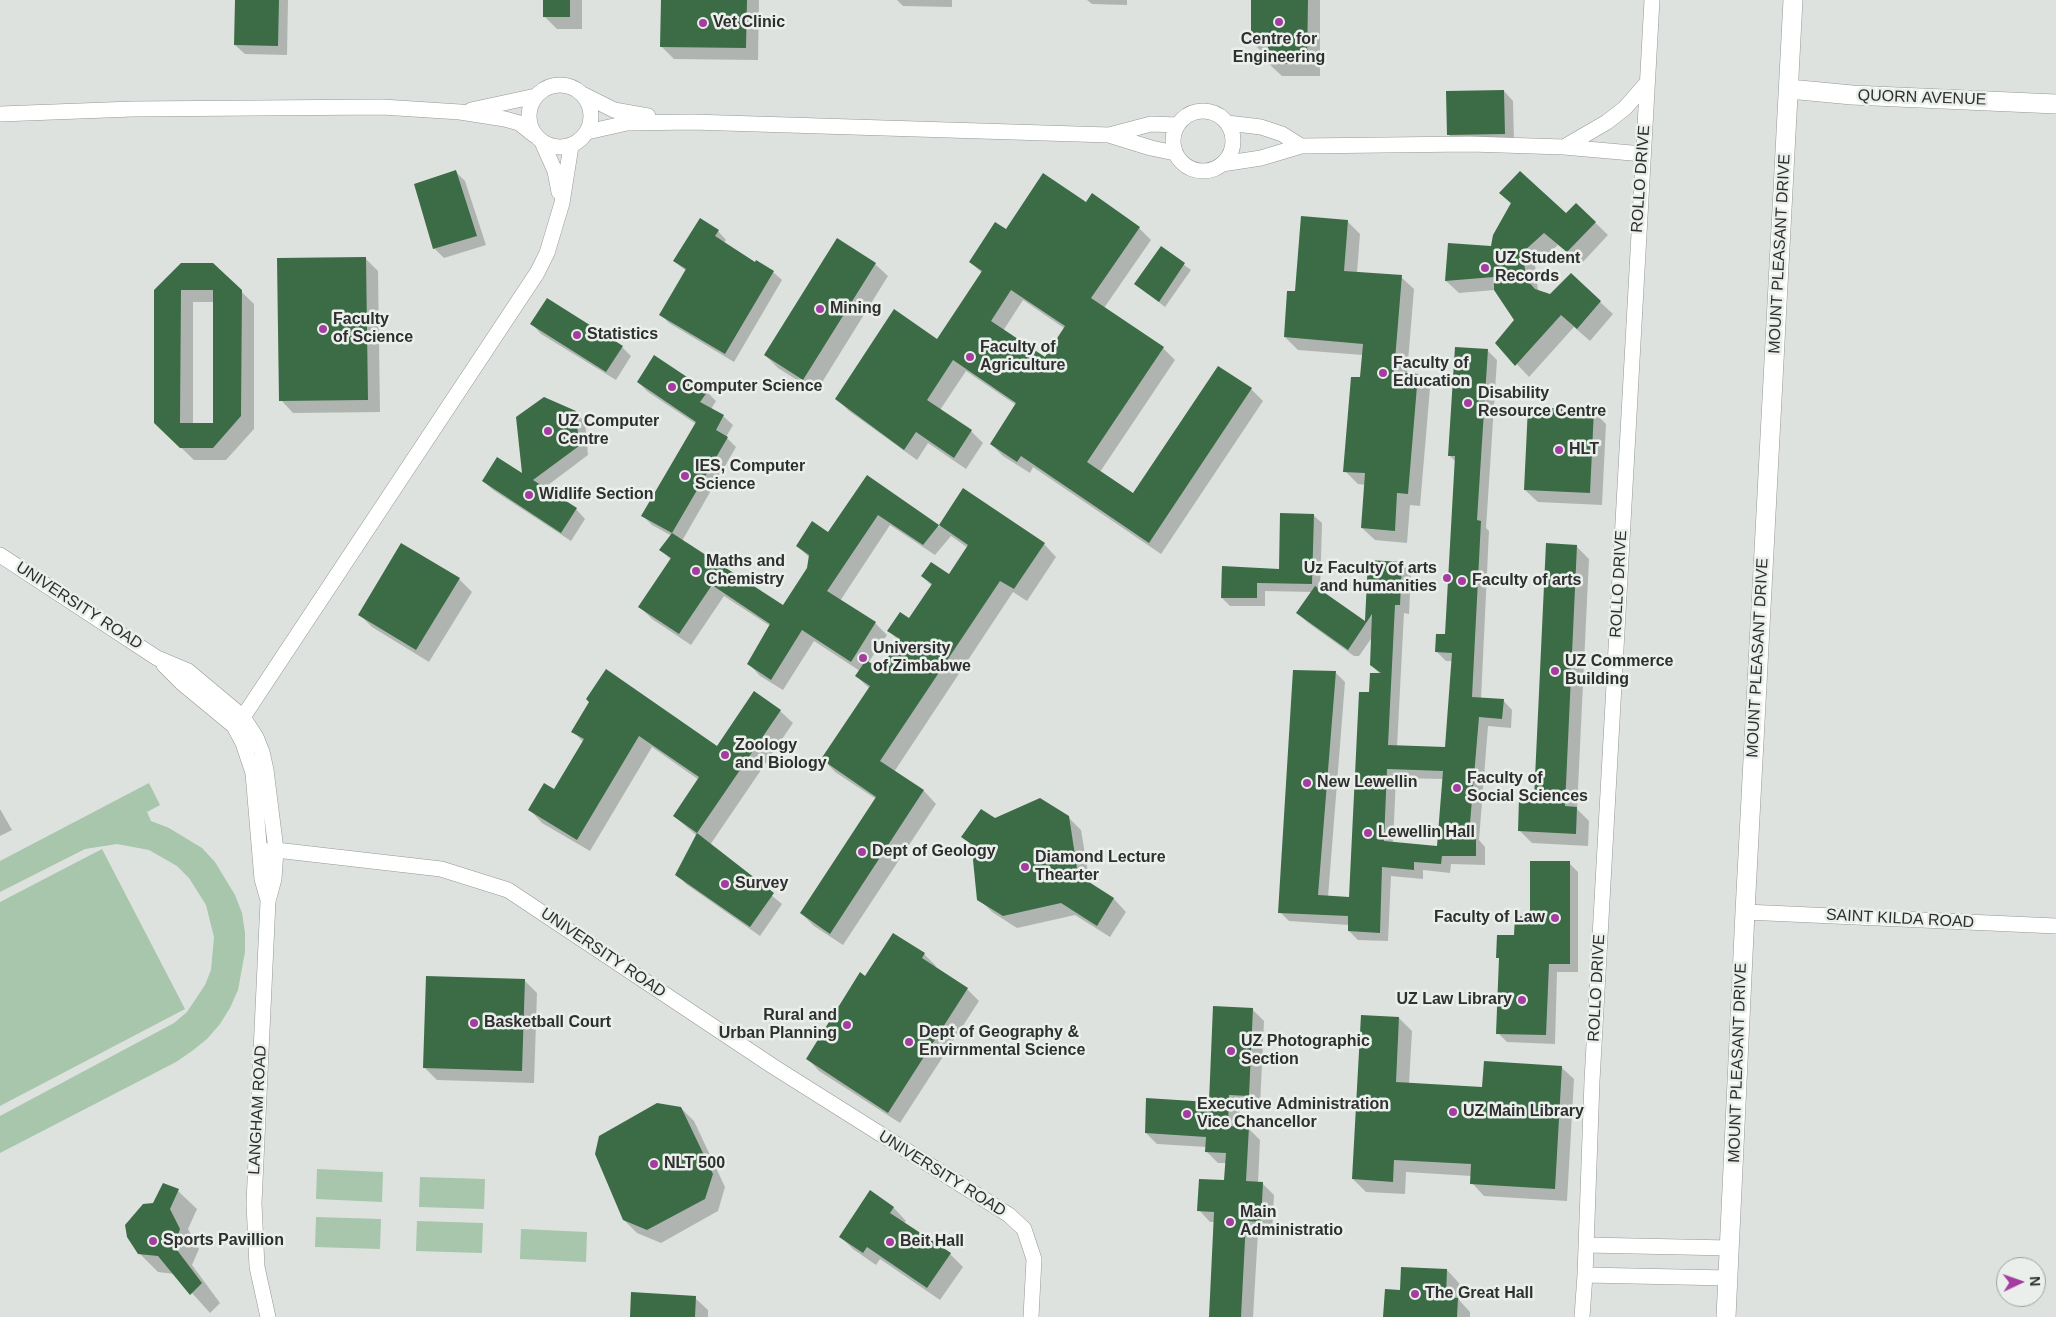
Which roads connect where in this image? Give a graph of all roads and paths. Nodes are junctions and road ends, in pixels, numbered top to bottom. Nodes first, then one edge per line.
1 (1652, 0) edge
2 (1793, 0) edge
3 (1646, 84) junction
4 (1789, 88) junction
5 (582, 94) junction
6 (536, 96) junction
7 (2056, 104) edge
8 (460, 112) junction
9 (0, 114) edge
10 (692, 122) junction
11 (1227, 123) junction
12 (1178, 125) junction
13 (587, 132) junction
14 (1109, 135) junction
15 (538, 138) junction
16 (571, 146) junction
17 (1301, 146) junction
18 (1564, 147) junction
19 (1175, 153) junction
20 (1643, 154) junction
21 (1222, 164) junction
22 (562, 203) junction
23 (0, 555) edge
24 (238, 721) junction
25 (276, 850) junction
26 (261, 851) junction
27 (268, 901) junction
28 (1745, 912) junction
29 (2056, 926) edge
30 (1586, 1245) junction
31 (1730, 1248) junction
32 (1585, 1275) junction
33 (1728, 1278) junction
34 (268, 1317) edge
35 (1031, 1317) edge
36 (1582, 1317) edge
37 (1726, 1317) edge

1 - 3 street, ROLLO DRIVE
2 - 4 street, MOUNT PLEASANT DRIVE
3 - 18 street
3 - 20 street, ROLLO DRIVE
4 - 7 street, QUORN AVENUE
4 - 28 street, MOUNT PLEASANT DRIVE
5 - 6 street
5 - 10 street
5 - 13 street
6 - 8 street
6 - 15 street
8 - 9 street
8 - 15 street
10 - 13 street
10 - 14 street
11 - 12 street
11 - 17 street
11 - 21 street
12 - 14 street
12 - 19 street
13 - 16 street
14 - 19 street
15 - 16 street
15 - 22 street
16 - 22 street
17 - 18 street
17 - 21 street
18 - 20 street
19 - 21 street
20 - 30 street, ROLLO DRIVE
22 - 24 street
23 - 24 street, UNIVERSITY ROAD
24 - 25 street, UNIVERSITY ROAD
24 - 26 street, UNIVERSITY ROAD
25 - 26 street
25 - 27 street, LANGHAM ROAD
25 - 35 street, UNIVERSITY ROAD
26 - 27 street, LANGHAM ROAD
27 - 34 street, LANGHAM ROAD
28 - 29 street, SAINT KILDA ROAD
28 - 31 street, MOUNT PLEASANT DRIVE
30 - 31 street
30 - 32 street, ROLLO DRIVE
31 - 33 street, MOUNT PLEASANT DRIVE
32 - 33 street
32 - 36 street, ROLLO DRIVE
33 - 37 street, MOUNT PLEASANT DRIVE

